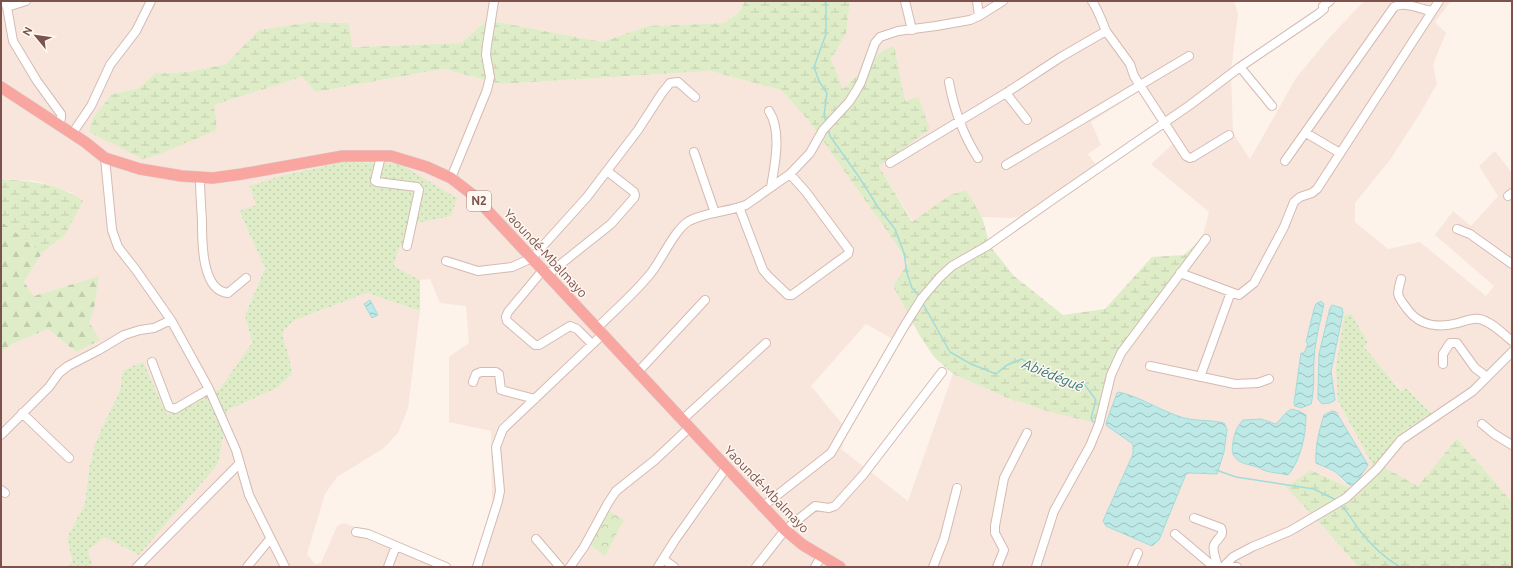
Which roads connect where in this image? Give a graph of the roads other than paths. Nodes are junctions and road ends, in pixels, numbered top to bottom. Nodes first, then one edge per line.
1 (26, 1) edge
2 (151, 1) edge
3 (494, 1) edge
4 (905, 1) edge
5 (977, 1) edge
6 (1003, 1) edge
7 (1092, 1) edge
8 (1330, 1) edge
9 (1439, 1) edge
10 (6, 4) edge
11 (1431, 11) junction
12 (979, 16) junction
13 (912, 30) junction
14 (1106, 31) junction
15 (1189, 56) dead end
16 (1240, 67) junction
17 (948, 82) dead end
18 (1140, 86) junction
19 (1, 87) edge
20 (1006, 93) junction
21 (695, 97) dead end
22 (1272, 106) dead end
23 (769, 110) dead end
24 (1027, 120) dead end
25 (960, 121) junction
26 (1164, 122) junction
27 (59, 126) junction
28 (1306, 133) junction
29 (72, 134) junction
30 (1229, 135) dead end
31 (694, 152) dead end
32 (1340, 153) junction
33 (381, 156) junction
34 (105, 158) junction
35 (978, 158) dead end
36 (1285, 161) dead end
37 (890, 163) dead end
38 (1006, 165) dead end
39 (607, 171) junction
40 (790, 174) junction
41 (200, 177) junction
42 (451, 178) junction
43 (771, 187) junction
44 (739, 208) junction
45 (715, 214) junction
46 (1457, 230) dead end
47 (1206, 239) dead end
48 (407, 246) dead end
49 (532, 258) junction
50 (446, 261) dead end
51 (1512, 264) edge
52 (545, 272) junction
53 (1180, 273) junction
54 (246, 278) dead end
55 (1401, 279) dead end
56 (1231, 292) junction
57 (705, 300) dead end
58 (171, 320) junction
59 (600, 331) junction
60 (1512, 341) edge
61 (592, 344) junction
62 (766, 344) dead end
63 (1512, 352) edge
64 (152, 362) dead end
65 (1444, 364) dead end
66 (1150, 366) dead end
67 (638, 372) junction
68 (942, 372) dead end
69 (1200, 377) junction
70 (1486, 377) junction
71 (1269, 379) dead end
72 (472, 382) dead end
73 (209, 389) junction
74 (535, 398) junction
75 (22, 414) junction
76 (685, 424) junction
77 (1482, 424) dead end
78 (1026, 433) dead end
79 (1, 435) edge
80 (1512, 445) edge
81 (69, 458) dead end
82 (240, 463) junction
83 (726, 468) junction
84 (957, 488) dead end
85 (762, 507) junction
86 (1194, 518) dead end
87 (785, 530) junction
88 (356, 532) dead end
89 (1175, 534) dead end
90 (270, 539) junction
91 (536, 539) dead end
92 (396, 546) junction
93 (1138, 553) dead end
94 (821, 557) junction
95 (663, 559) junction
96 (1225, 565) edge
97 (137, 567) edge
98 (247, 567) edge
99 (285, 567) edge
100 (388, 567) edge
101 (446, 567) edge
102 (477, 567) edge
103 (560, 567) edge
104 (570, 567) edge
105 (658, 567) edge
106 (674, 567) edge
107 (756, 567) edge
108 (815, 567) edge
109 (840, 567) edge
110 (933, 567) edge
111 (997, 567) edge
112 (1036, 567) edge
113 (1132, 567) edge
114 (1214, 567) edge
115 (1218, 567) edge
116 (1236, 567) edge

1 - 10 street
2 - 29 street
3 - 42 street
4 - 13 street
5 - 12 street
6 - 12 street
7 - 14 street
8 - 16 street
9 - 11 street
10 - 27 street
11 - 28 street
11 - 32 street
12 - 13 street
13 - 40 street
14 - 18 street
14 - 20 street
15 - 18 street
16 - 22 street
16 - 26 street
17 - 25 street
18 - 26 street
18 - 38 street
19 - 27 highway, Yaoundé-Mbalmayo / N2
20 - 24 street
20 - 25 street
21 - 39 street
23 - 43 street
25 - 35 street
25 - 37 street
26 - 30 street
26 - 85 street
27 - 29 highway, Yaoundé-Mbalmayo / N2
28 - 32 street
28 - 36 street
29 - 34 highway, Yaoundé-Mbalmayo / N2
31 - 45 street
32 - 56 street
33 - 41 highway, Yaoundé-Mbalmayo / N2
33 - 42 highway, Yaoundé-Mbalmayo / N2
33 - 48 street
34 - 41 highway, Yaoundé-Mbalmayo / N2
34 - 58 street
39 - 49 street
39 - 52 street
40 - 43 street
40 - 44 street
41 - 54 street
42 - 49 highway, Yaoundé-Mbalmayo / N2
43 - 44 street
44 - 45 street
45 - 59 street
46 - 51 street
47 - 53 street
49 - 50 street
49 - 52 highway, Yaoundé-Mbalmayo / N2
52 - 59 highway, Yaoundé-Mbalmayo / N2
52 - 61 street
53 - 56 street
53 - 112 street
55 - 60 street
56 - 69 street
57 - 67 street
58 - 73 street
58 - 75 street
59 - 61 street
59 - 67 highway, Yaoundé-Mbalmayo / N2
61 - 74 street
62 - 76 street
63 - 70 street
64 - 73 street
65 - 70 street
66 - 69 street
67 - 76 highway, Yaoundé-Mbalmayo / N2
68 - 87 street
69 - 71 street
70 - 96 street
72 - 74 street
73 - 82 street
74 - 102 street
75 - 79 street
75 - 81 street
76 - 83 highway, Yaoundé-Mbalmayo / N2
76 - 104 street
77 - 80 street
78 - 111 street
82 - 90 street
82 - 97 street
83 - 85 highway, Yaoundé-Mbalmayo / N2
83 - 95 street
84 - 110 street
85 - 87 highway, Yaoundé-Mbalmayo / N2
86 - 115 street
87 - 94 highway, Yaoundé-Mbalmayo / N2
87 - 107 street
88 - 92 street
89 - 114 street
90 - 98 street
90 - 99 street
91 - 103 street
92 - 100 street
92 - 101 street
93 - 113 street
94 - 108 street
94 - 109 highway, Yaoundé-Mbalmayo / N2
95 - 105 street
95 - 106 street
96 - 116 street

